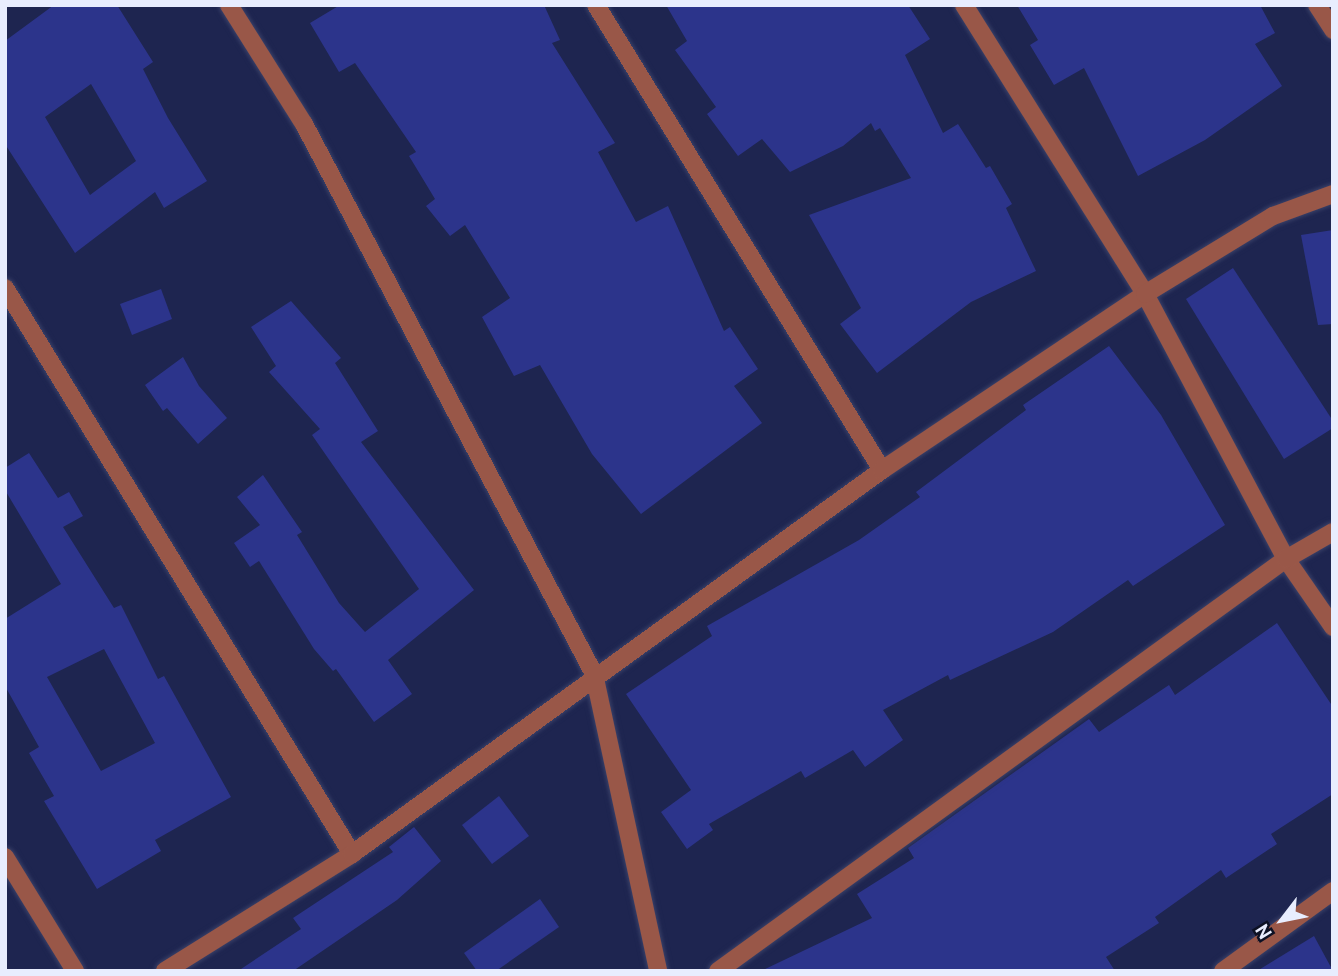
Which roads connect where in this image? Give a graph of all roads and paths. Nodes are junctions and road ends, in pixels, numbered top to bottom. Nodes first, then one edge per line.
1 (229, 5) edge
2 (596, 5) edge
3 (964, 5) edge
4 (1317, 5) edge
5 (1333, 30) edge
6 (1333, 194) edge
7 (5, 288) edge
8 (1145, 294) junction
9 (882, 470) junction
10 (1333, 532) edge
11 (1286, 559) junction
12 (1333, 627) edge
13 (594, 674) junction
14 (352, 854) junction
15 (5, 858) edge
16 (1333, 891) edge
17 (75, 971) edge
18 (165, 971) edge
19 (657, 971) edge
20 (718, 971) edge
21 (1223, 971) edge

1 - 13 street
2 - 9 street
3 - 8 street
4 - 5 street
6 - 8 street
7 - 14 street
8 - 9 street
8 - 11 street
9 - 13 street
10 - 11 street
11 - 12 street
11 - 20 street
13 - 14 street
13 - 19 street
14 - 18 street
15 - 17 street
16 - 21 street

